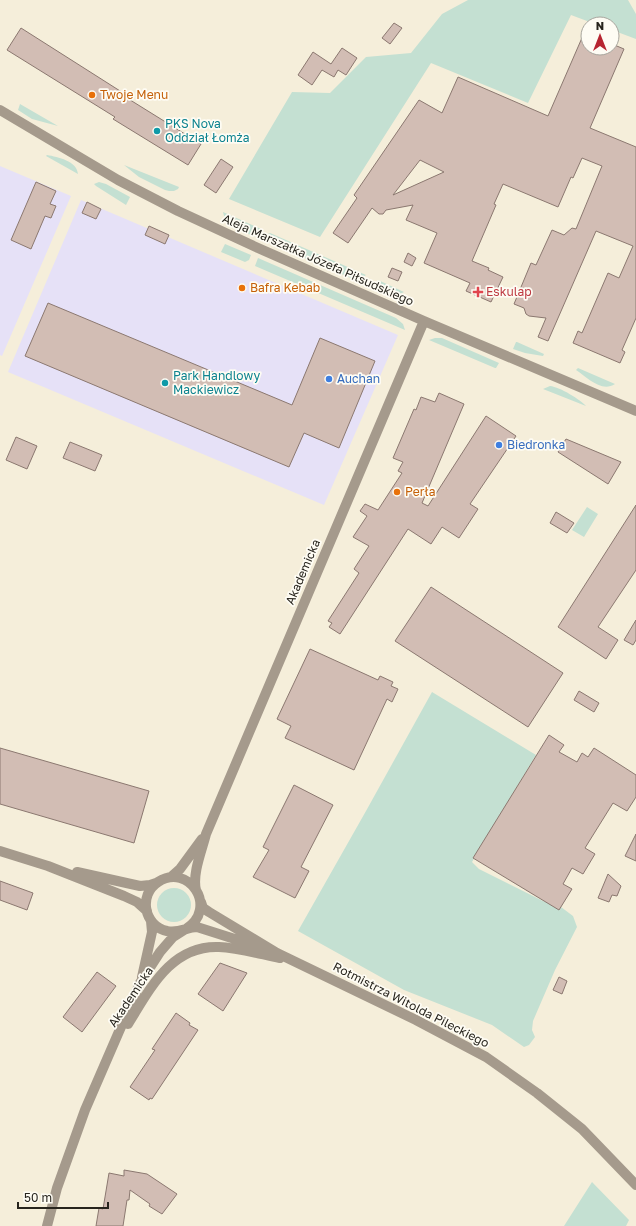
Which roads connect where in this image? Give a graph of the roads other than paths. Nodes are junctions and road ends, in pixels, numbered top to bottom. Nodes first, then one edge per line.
1 (0, 110) edge
2 (424, 321) junction
3 (636, 411) edge
4 (206, 834) junction
5 (0, 851) edge
6 (48, 866) junction
7 (171, 877) junction
8 (156, 883) junction
9 (196, 890) junction
10 (200, 902) junction
11 (146, 911) junction
12 (151, 921) junction
13 (185, 930) junction
14 (277, 953) junction
15 (292, 960) junction
16 (140, 983) junction
17 (112, 1051) junction
18 (636, 1185) edge
19 (47, 1226) edge

1 - 2 street, Aleja Marszałka Józefa Piłsudskiego
2 - 3 street, Aleja Marszałka Józefa Piłsudskiego
2 - 4 street, Akademicka
4 - 7 street, Akademicka
4 - 9 street, Akademicka
5 - 6 street
6 - 8 street
6 - 11 street
7 - 8 street
7 - 9 street
8 - 11 street
9 - 10 street
10 - 13 street
10 - 14 street, Rotmistrza Witolda Pileckiego
11 - 12 street
12 - 13 street
12 - 16 street, Akademicka
13 - 14 street, Rotmistrza Witolda Pileckiego
13 - 16 street, Akademicka
14 - 15 street, Rotmistrza Witolda Pileckiego
15 - 17 street, Akademicka
15 - 18 street, Rotmistrza Witolda Pileckiego
16 - 17 street, Akademicka
17 - 19 street, Akademicka

